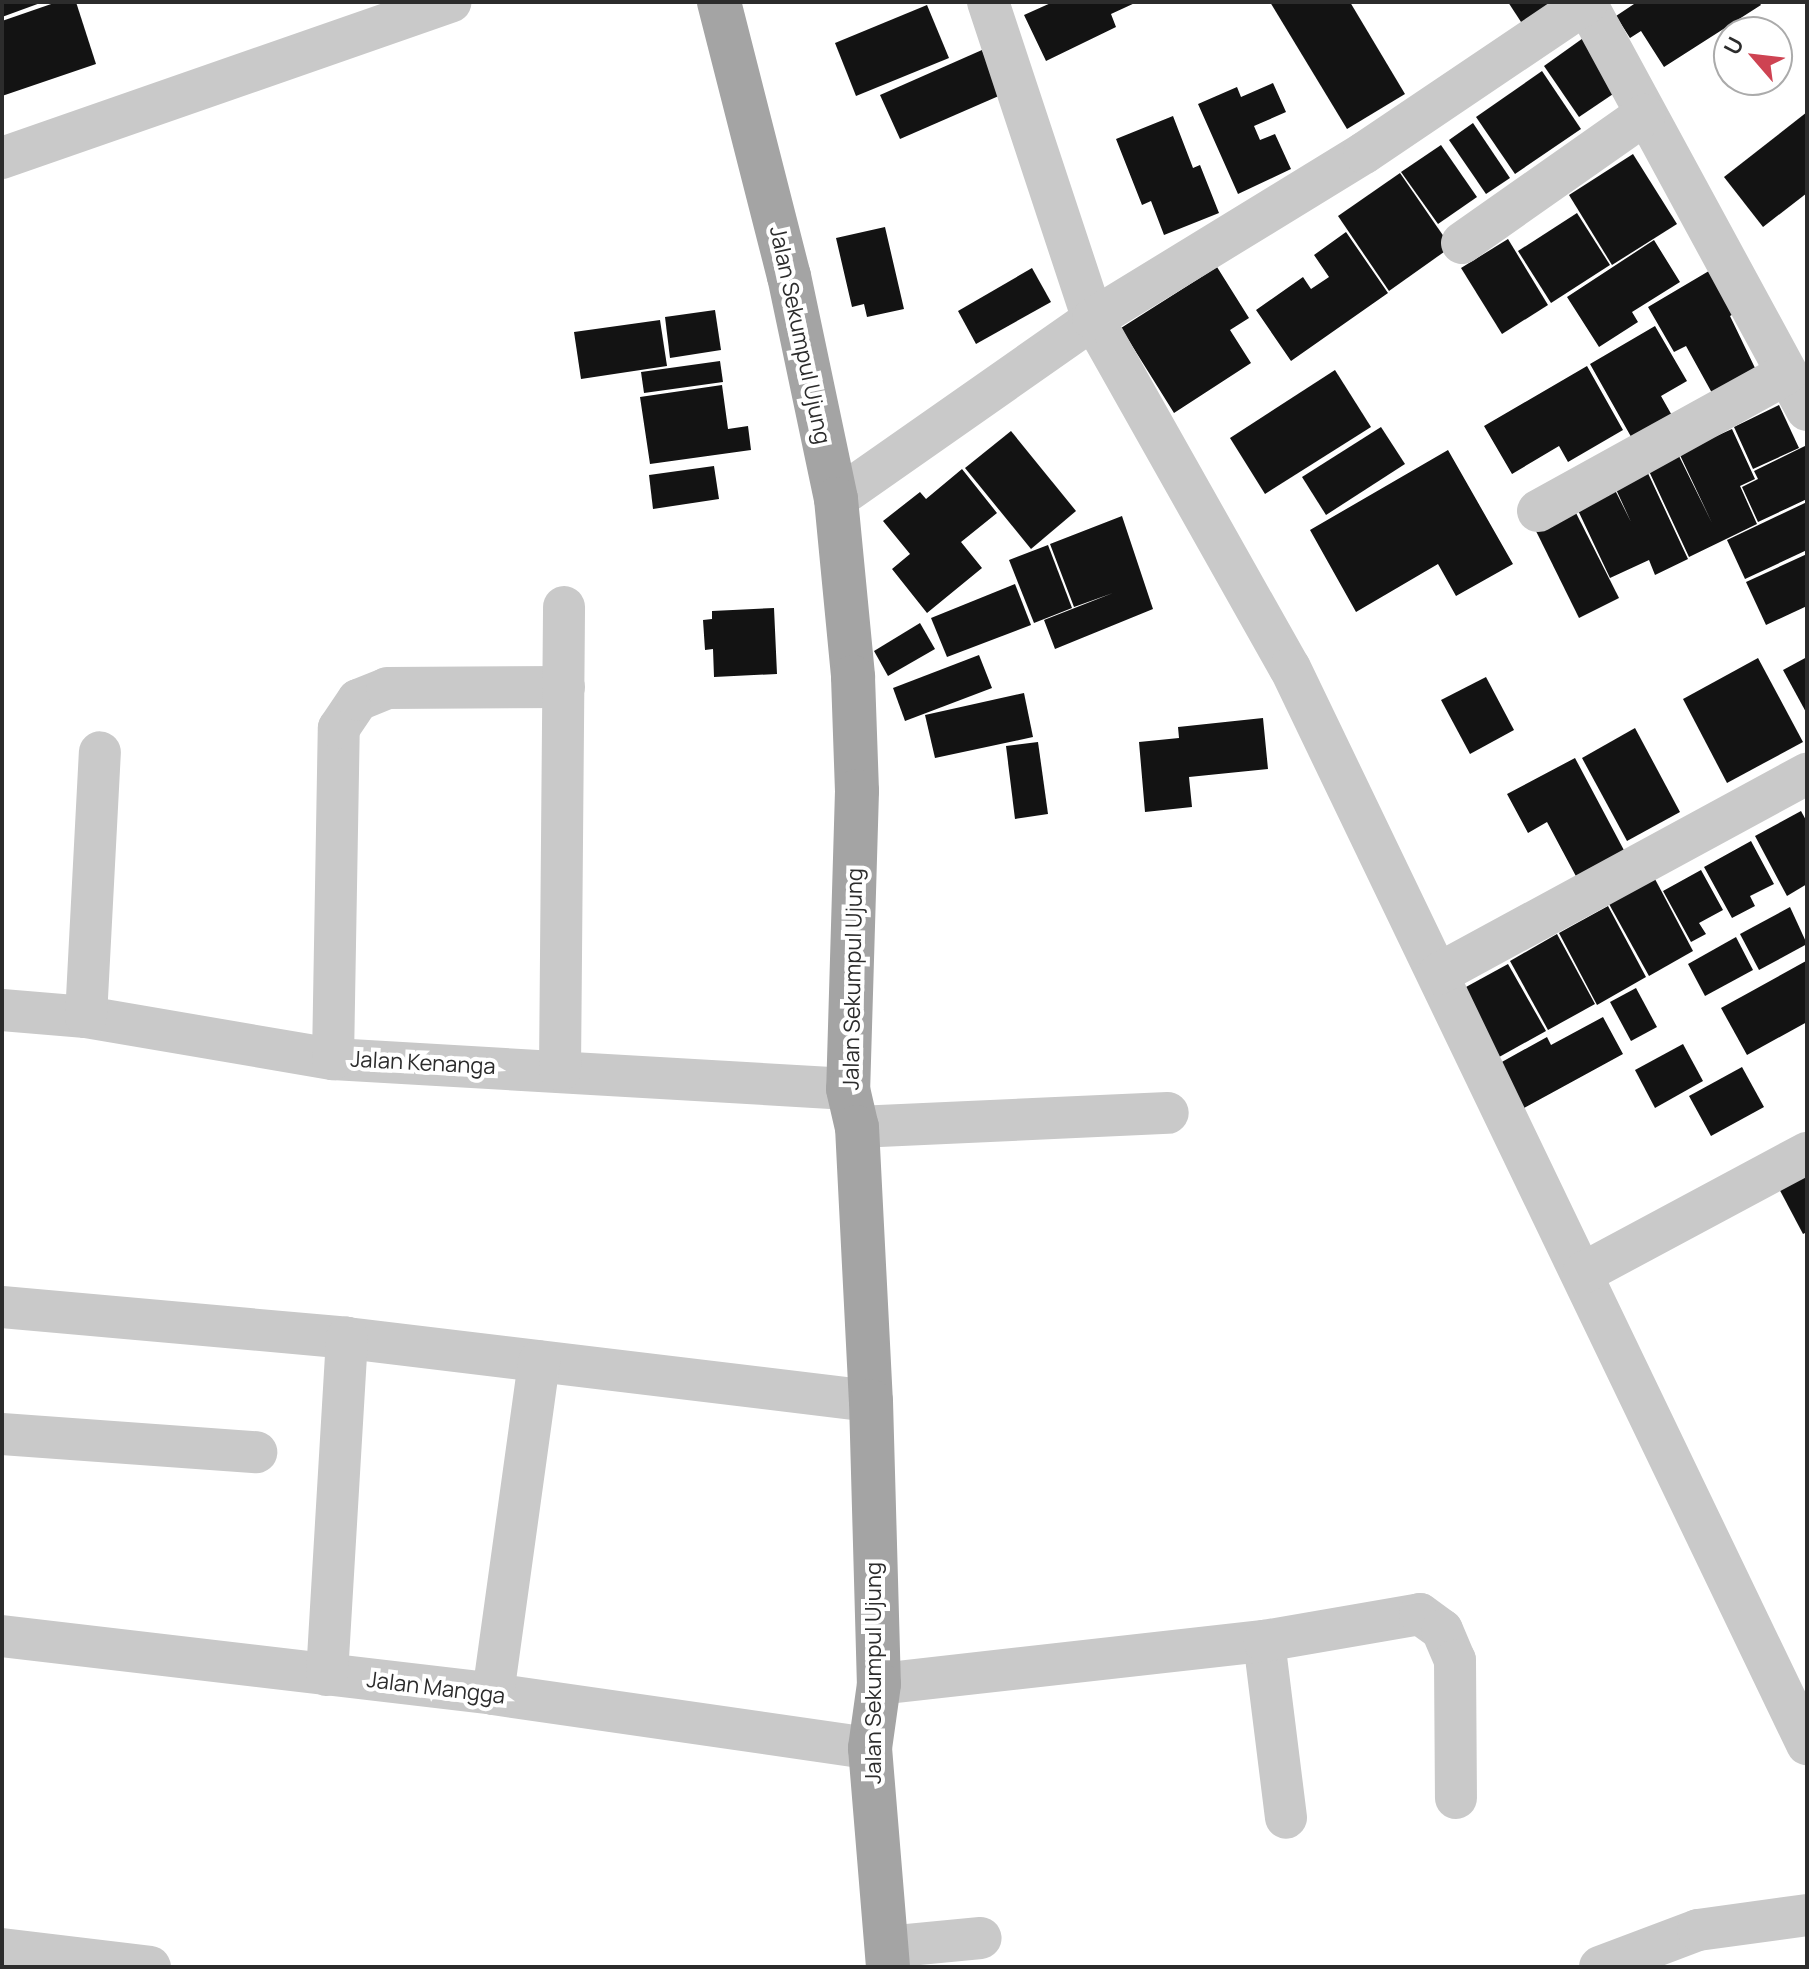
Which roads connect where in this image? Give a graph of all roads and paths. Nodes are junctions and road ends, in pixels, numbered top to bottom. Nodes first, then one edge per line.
1 (451, 2) edge
2 (719, 2) edge
3 (988, 2) edge
4 (1587, 3) edge
5 (1644, 115) junction
6 (2, 158) edge
7 (1462, 243) dead end
8 (1093, 319) junction
9 (1786, 374) junction
10 (1807, 410) edge
11 (836, 499) junction
12 (1538, 511) dead end
13 (564, 607) dead end
14 (564, 687) junction
15 (100, 752) dead end
16 (1807, 774) edge
17 (1438, 974) junction
18 (2, 1010) edge
19 (86, 1017) junction
20 (333, 1059) junction
21 (560, 1070) junction
22 (853, 1108) junction
23 (1168, 1113) dead end
24 (1807, 1153) edge
25 (1583, 1273) junction
26 (2, 1307) edge
27 (347, 1338) junction
28 (539, 1361) junction
29 (871, 1401) junction
30 (2, 1434) edge
31 (256, 1452) dead end
32 (2, 1636) edge
33 (1264, 1641) junction
34 (327, 1675) junction
35 (879, 1684) junction
36 (493, 1694) junction
37 (1807, 1744) edge
38 (870, 1748) junction
39 (1456, 1798) dead end
40 (1286, 1818) dead end
41 (1807, 1915) edge
42 (981, 1938) dead end
43 (2, 1949) edge
44 (887, 1957) edge
45 (150, 1967) edge
46 (1600, 1967) edge

1 - 6 street
2 - 11 main road, Jalan Sekumpul Ujung
3 - 8 street
4 - 5 street
4 - 8 street
5 - 7 street
5 - 9 street
8 - 11 street
8 - 17 street
9 - 10 street
9 - 12 street
11 - 22 main road, Jalan Sekumpul Ujung
13 - 14 street
14 - 20 street
14 - 21 street
15 - 19 street
16 - 17 street
17 - 25 street
18 - 19 street, Jalan Kenanga
19 - 20 street, Jalan Kenanga
20 - 21 street, Jalan Kenanga
21 - 22 street, Jalan Kenanga
22 - 23 street, Jalan Kenanga
22 - 29 main road, Jalan Sekumpul Ujung
24 - 25 street
25 - 37 street
26 - 27 street
27 - 28 street
27 - 34 street
28 - 29 street
28 - 36 street
29 - 35 main road, Jalan Sekumpul Ujung
30 - 31 street
32 - 34 street, Jalan Mangga
33 - 35 street
33 - 39 street
33 - 40 street
34 - 36 street, Jalan Mangga
35 - 38 main road, Jalan Sekumpul Ujung
36 - 38 street, Jalan Mangga
38 - 44 main road, Jalan Sekumpul Ujung
41 - 46 street
42 - 44 street
43 - 45 street

